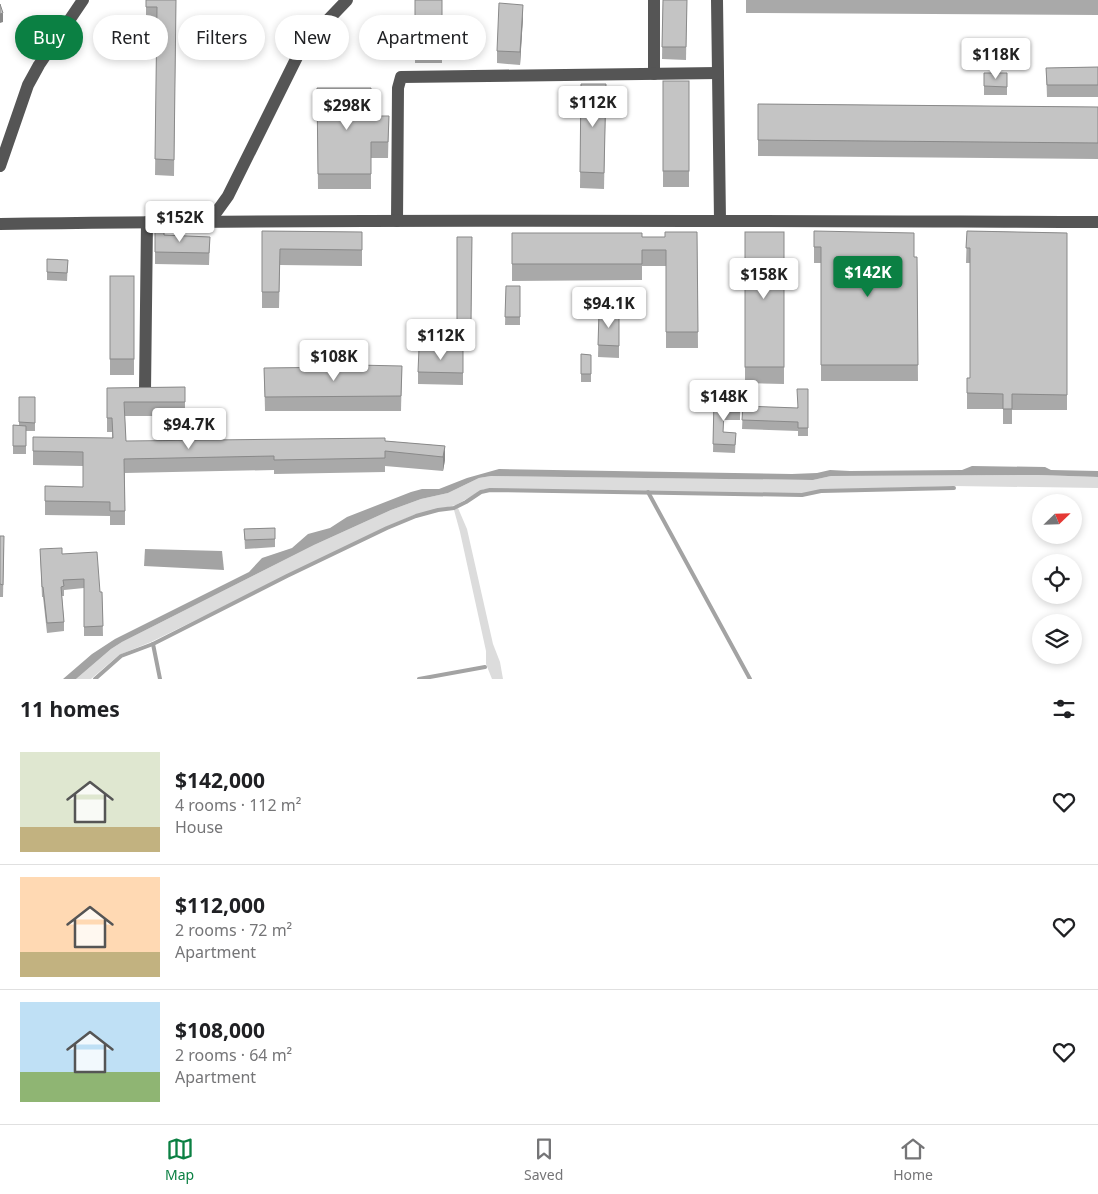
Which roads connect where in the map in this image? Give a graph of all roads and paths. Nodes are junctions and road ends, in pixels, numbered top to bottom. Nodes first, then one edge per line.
1 (83, 0) edge
2 (347, 0) edge
3 (654, 0) edge
4 (717, 0) edge
5 (718, 73) junction
6 (654, 74) junction
7 (0, 166) edge
8 (720, 220) junction
9 (397, 221) junction
10 (147, 222) junction
11 (210, 222) junction
12 (1098, 222) edge
13 (0, 224) edge
14 (144, 391) edge

1 - 7 street
2 - 11 street
3 - 6 street
4 - 5 street
5 - 6 street
5 - 8 street
6 - 9 street
8 - 9 street
8 - 12 street
9 - 11 street
10 - 11 street
10 - 13 street
10 - 14 street

